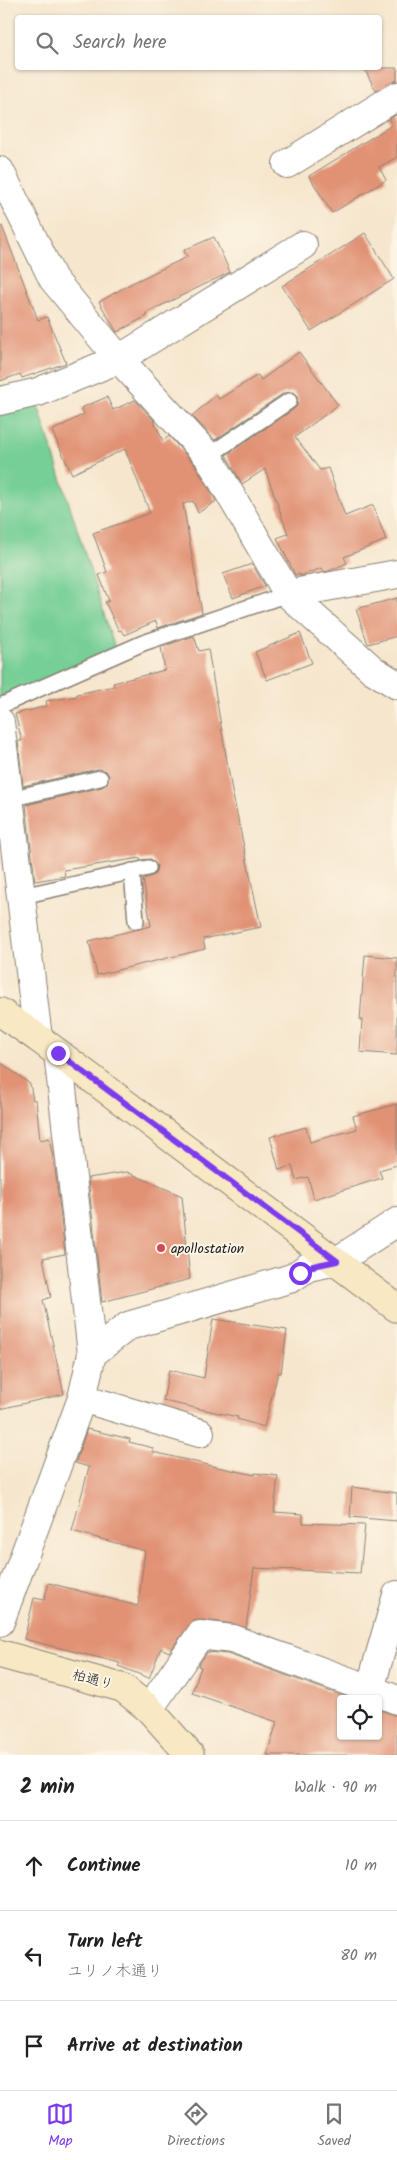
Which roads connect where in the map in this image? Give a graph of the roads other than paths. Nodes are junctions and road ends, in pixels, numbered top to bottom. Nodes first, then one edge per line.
1 (397, 96) edge
2 (287, 164) dead end
3 (0, 171) edge
4 (303, 245) dead end
5 (119, 359) junction
6 (0, 401) edge
7 (289, 401) dead end
8 (208, 456) junction
9 (397, 574) edge
10 (288, 594) junction
11 (397, 685) edge
12 (0, 706) edge
13 (0, 722) edge
14 (100, 778) dead end
15 (10, 799) junction
16 (148, 868) dead end
17 (132, 871) junction
18 (22, 896) junction
19 (136, 921) dead end
20 (0, 1012) edge
21 (48, 1045) junction
22 (397, 1222) edge
23 (337, 1261) junction
24 (397, 1308) edge
25 (92, 1354) junction
26 (82, 1398) junction
27 (200, 1433) dead end
28 (397, 1595) edge
29 (0, 1622) edge
30 (0, 1654) edge
31 (370, 1689) junction
32 (397, 1700) edge
33 (149, 1709) junction
34 (190, 1755) edge

1 - 2 street
3 - 5 street
4 - 5 street
5 - 6 street
5 - 8 street
7 - 8 lane
8 - 10 street
9 - 10 street
10 - 11 street
10 - 12 lane
13 - 15 street
14 - 15 lane
15 - 18 street
16 - 17 lane
17 - 18 lane
17 - 19 lane
18 - 21 street
20 - 21 street
21 - 23 street
21 - 25 street
22 - 23 street
23 - 24 street
23 - 25 street
25 - 26 street
26 - 27 street
26 - 29 street
28 - 31 street
30 - 33 street, 柏通り
31 - 32 street
31 - 33 street
33 - 34 street, 柏通り

